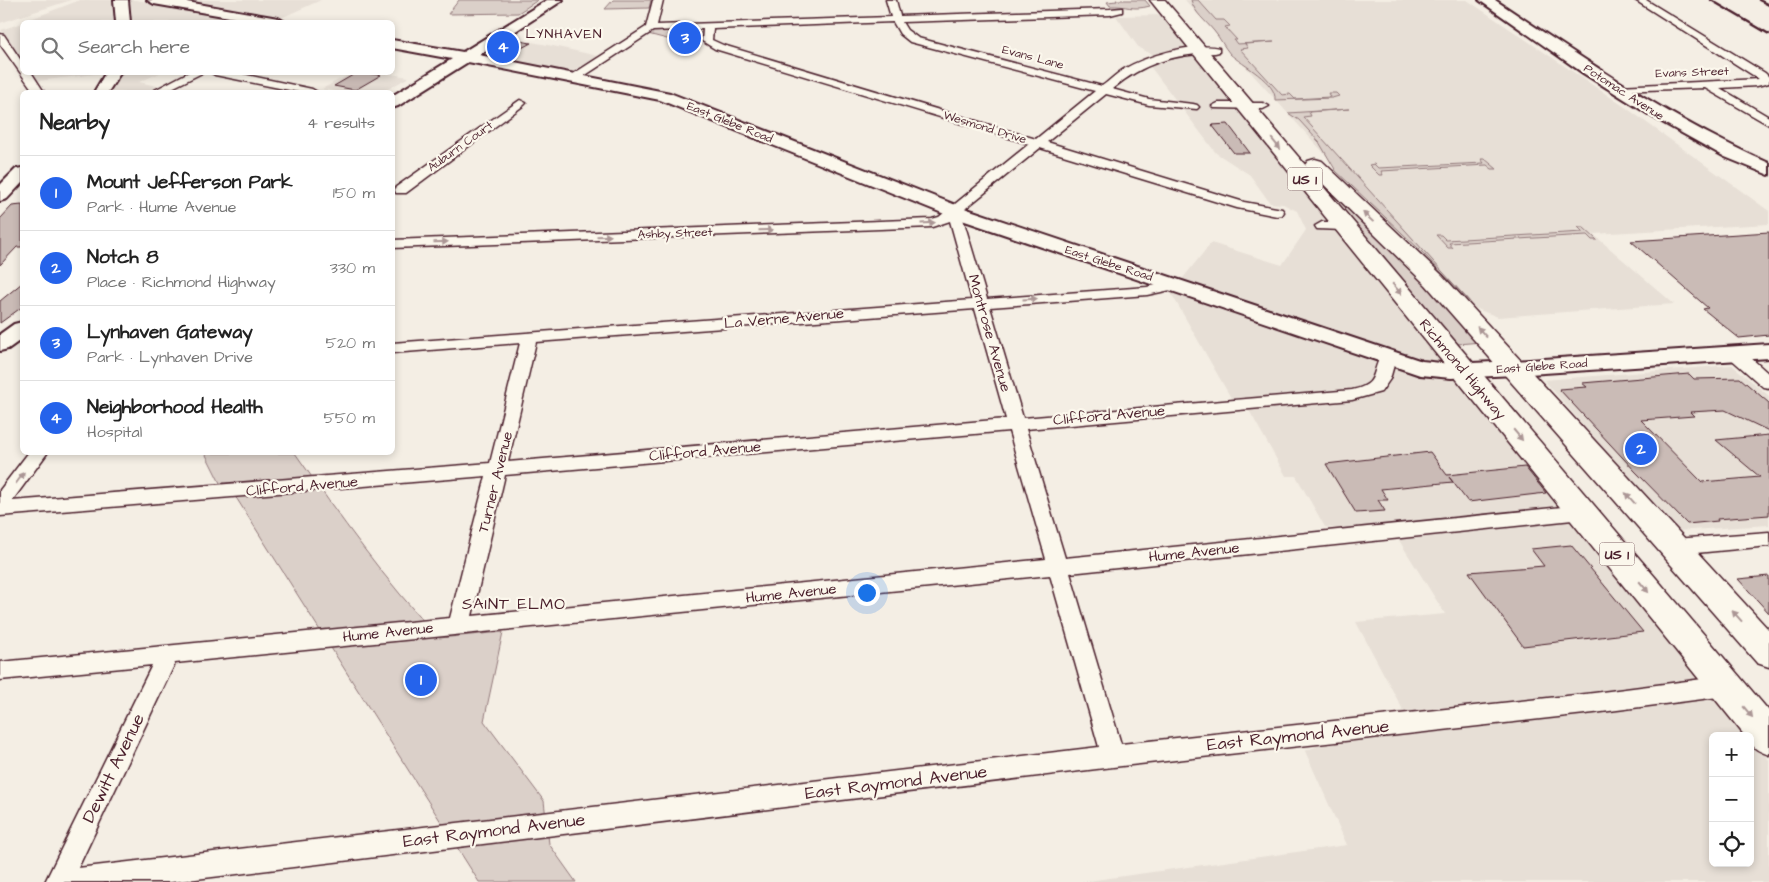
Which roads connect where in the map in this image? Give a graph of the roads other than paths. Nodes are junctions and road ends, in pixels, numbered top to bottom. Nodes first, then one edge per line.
1 (121, 0) edge
2 (154, 0) edge
3 (546, 0) edge
4 (556, 0) edge
5 (658, 0) edge
6 (891, 0) edge
7 (1156, 0) edge
8 (1172, 0) edge
9 (1486, 0) edge
10 (1640, 0) edge
11 (1119, 10) dead end
12 (123, 20) edge
13 (267, 20) edge
14 (897, 20) junction
15 (708, 27) junction
16 (651, 28) junction
17 (0, 37) edge
18 (395, 45) edge
19 (1207, 50) junction
20 (462, 56) junction
21 (20, 66) edge
22 (27, 75) edge
23 (112, 75) edge
24 (193, 75) edge
25 (230, 75) edge
26 (574, 78) junction
27 (1709, 86) junction
28 (1619, 89) junction
29 (38, 90) edge
30 (102, 90) edge
31 (160, 90) edge
32 (302, 90) edge
33 (1102, 90) junction
34 (395, 94) edge
35 (395, 101) edge
36 (520, 103) dead end
37 (1218, 106) dead end
38 (1254, 106) junction
39 (1193, 107) dead end
40 (1769, 122) edge
41 (1037, 143) junction
42 (1769, 170) edge
43 (20, 175) edge
44 (401, 190) dead end
45 (0, 195) edge
46 (954, 211) junction
47 (1277, 212) dead end
48 (395, 244) edge
49 (1175, 285) junction
50 (981, 302) junction
51 (20, 330) edge
52 (529, 338) junction
53 (0, 344) edge
54 (395, 348) edge
55 (1769, 351) edge
56 (1735, 353) junction
57 (1388, 358) junction
58 (1515, 368) junction
59 (1465, 370) junction
60 (1769, 383) edge
61 (1016, 423) junction
62 (37, 455) edge
63 (498, 469) junction
64 (0, 504) edge
65 (0, 509) edge
66 (1582, 512) junction
67 (1769, 539) edge
68 (1675, 547) junction
69 (1059, 566) junction
70 (459, 624) junction
71 (1769, 653) edge
72 (168, 654) junction
73 (0, 670) edge
74 (1726, 686) junction
75 (1769, 738) edge
76 (1113, 756) junction
77 (58, 882) edge
78 (66, 882) edge

1 - 12 main road
2 - 13 main road
3 - 20 main road
4 - 20 main road
5 - 16 street
6 - 14 street, Evans Lane
7 - 19 highway, Richmond Highway / US 1
8 - 19 highway, Richmond Highway / US 1
9 - 28 main road, Potomac Avenue
10 - 27 street, Evans Street
11 - 14 street
14 - 15 street
14 - 33 street, Evans Lane
15 - 16 street
15 - 41 street, Wesmond Drive
16 - 26 street
17 - 21 street
18 - 20 main road, East Glebe Road
19 - 33 street
19 - 38 highway, Richmond Highway / US 1
20 - 26 main road, East Glebe Road
20 - 34 main road
20 - 35 main road
22 - 29 street
23 - 30 main road
24 - 31 street
25 - 32 street
26 - 46 main road, East Glebe Road
27 - 28 street, Evans Street
27 - 40 street
28 - 42 main road, Potomac Avenue
33 - 39 street, Evans Lane
33 - 41 street
36 - 44 street, Auburn Court
37 - 38 street
58 -> 38 highway, Richmond Highway / US 1
38 -> 59 highway, Richmond Highway / US 1
41 - 46 street
41 - 47 street, Wesmond Drive
43 - 45 main road
48 -> 46 street, Ashby Street
46 - 49 main road, East Glebe Road
46 - 50 street, Montrose Avenue
50 -> 49 street, La Verne Avenue
49 - 57 main road, East Glebe Road
50 - 52 street, La Verne Avenue
50 - 61 street, Montrose Avenue
51 - 53 main road
52 - 54 street, La Verne Avenue
52 - 63 street, Turner Avenue
55 - 56 main road, East Glebe Road
56 - 58 main road, East Glebe Road
56 - 60 street
57 - 59 main road, East Glebe Road
57 - 61 street, Clifford Avenue
58 - 59 main road, East Glebe Road
68 -> 58 highway, Richmond Highway / US 1
59 -> 66 highway, Richmond Highway / US 1
61 - 63 street, Clifford Avenue
61 - 69 street, Montrose Avenue
64 -> 62 street
63 - 65 street, Clifford Avenue
63 - 70 street, Turner Avenue
66 - 69 street, Hume Avenue
66 -> 74 highway, Richmond Highway / US 1
67 - 68 street
71 -> 68 highway, Richmond Highway / US 1
69 - 70 street, Hume Avenue
69 - 76 street, Montrose Avenue
70 - 72 street, Hume Avenue
72 - 73 street, Hume Avenue
72 - 77 street, Dewitt Avenue
74 -> 75 highway, Richmond Highway / US 1
74 - 76 street, East Raymond Avenue
76 - 78 street, East Raymond Avenue

